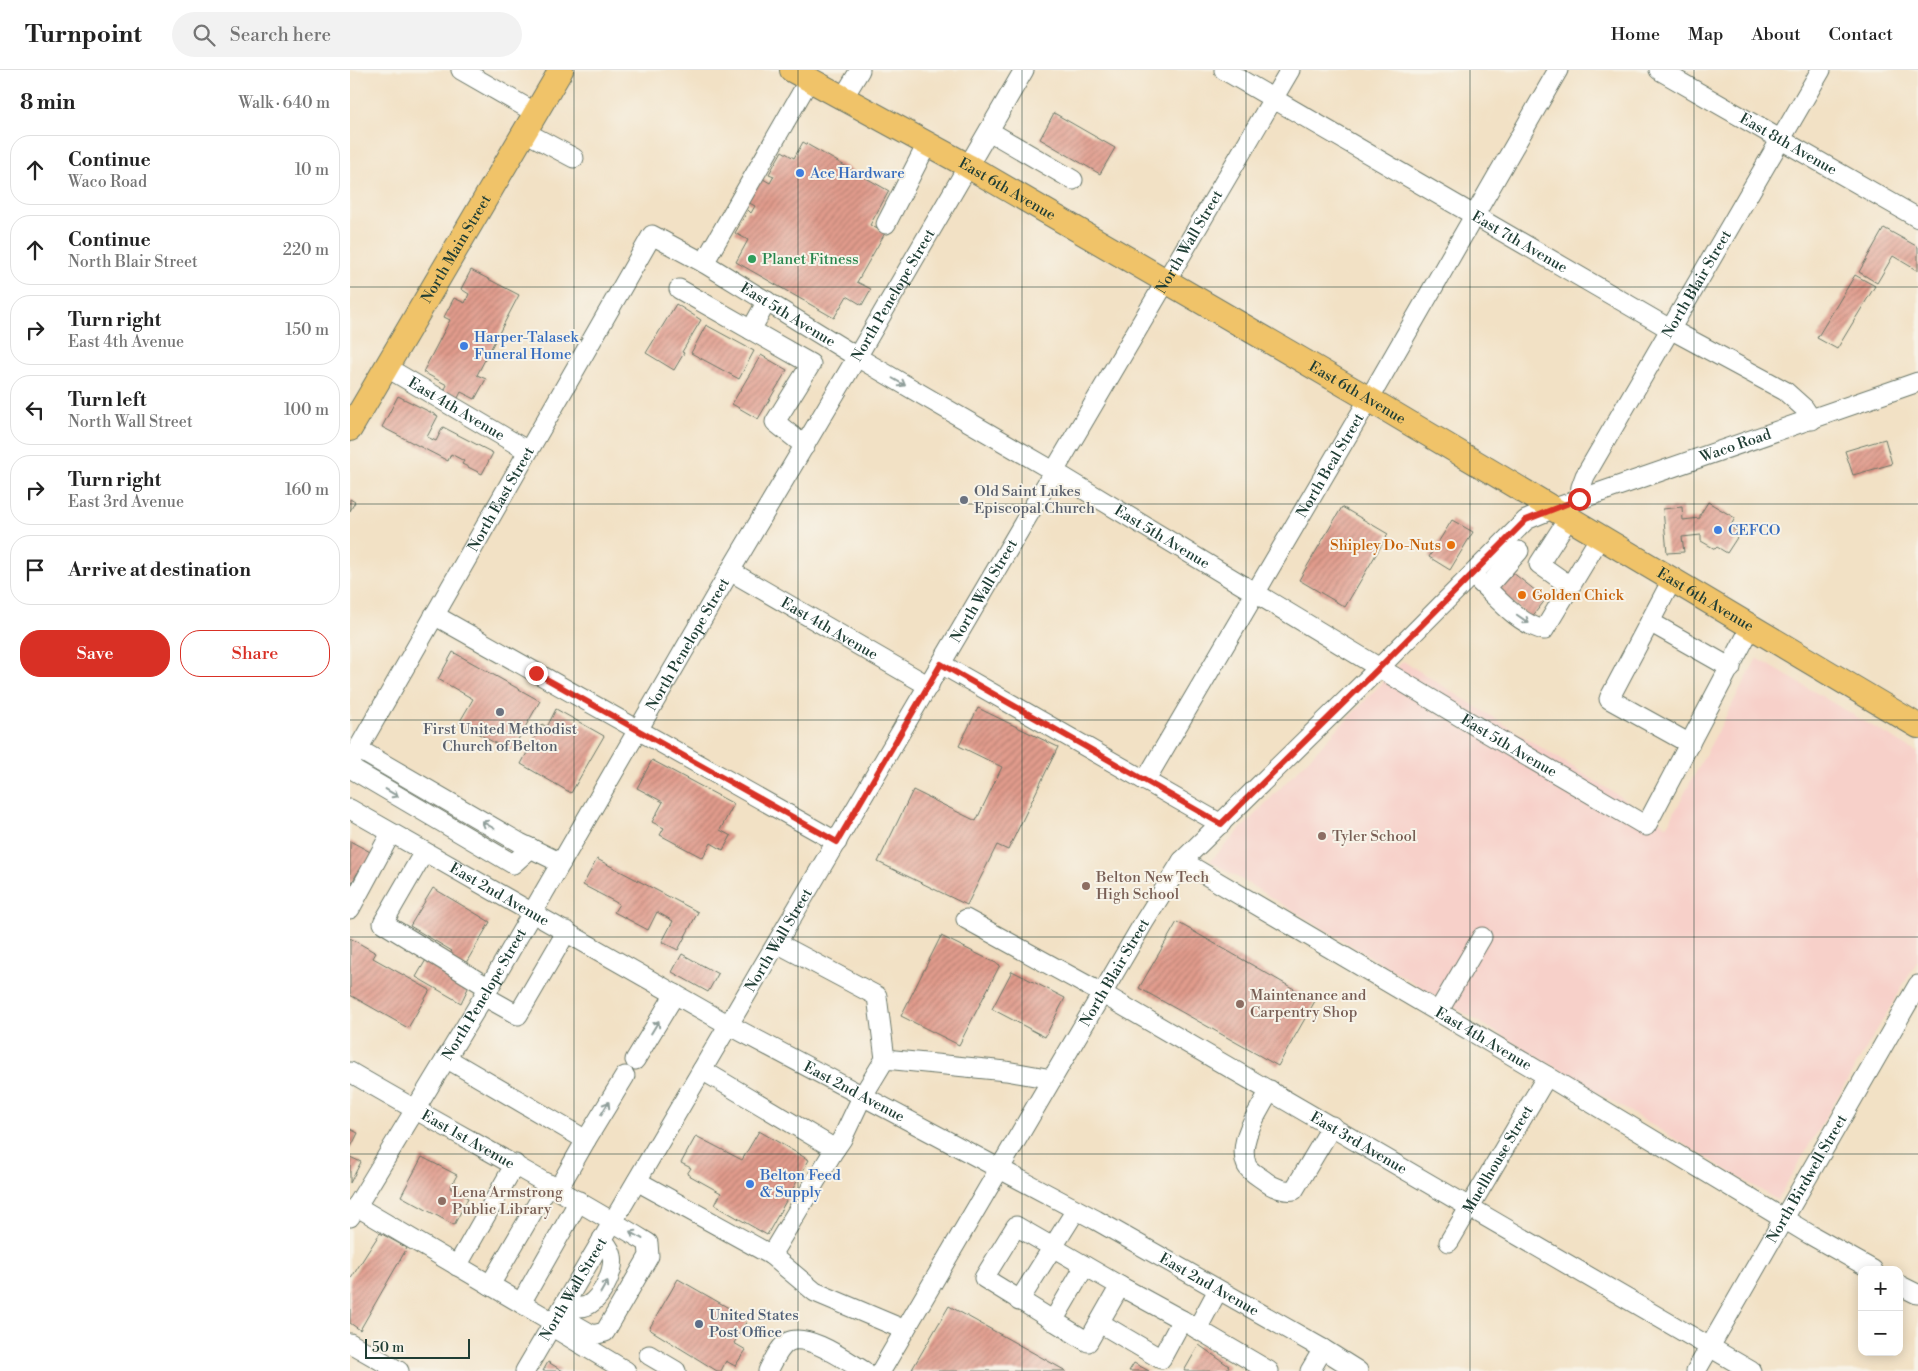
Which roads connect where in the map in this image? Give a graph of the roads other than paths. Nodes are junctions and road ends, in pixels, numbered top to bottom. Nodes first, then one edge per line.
1 (461, 70) edge
2 (561, 70) edge
3 (860, 70) edge
4 (1024, 70) edge
5 (1224, 70) edge
6 (1290, 70) edge
7 (1558, 70) edge
8 (1659, 70) edge
9 (1821, 70) edge
10 (801, 75) edge
11 (842, 98) junction
12 (1273, 99) junction
13 (530, 123) junction
14 (989, 131) junction
15 (1780, 139) junction
16 (928, 144) junction
17 (574, 158) dead end
18 (968, 166) junction
19 (1073, 180) dead end
20 (1475, 215) junction
21 (1918, 218) edge
22 (886, 224) dead end
23 (652, 235) joint
24 (704, 264) junction
25 (1167, 282) junction
26 (679, 289) dead end
27 (767, 301) junction
28 (1670, 329) junction
29 (751, 330) junction
30 (857, 358) junction
31 (386, 367) junction
32 (1918, 382) edge
33 (1369, 399) junction
34 (1812, 420) junction
35 (350, 428) edge
36 (805, 446) junction
37 (528, 451) junction
38 (1055, 472) junction
39 (1567, 509) junction
40 (1600, 537) junction
41 (1512, 546) junction
42 (1539, 564) junction
43 (730, 571) junction
44 (1472, 575) junction
45 (1672, 580) junction
46 (1570, 586) junction
47 (1487, 587) junction
48 (1256, 592) junction
49 (434, 616) junction
50 (1650, 622) junction
51 (1751, 628) junction
52 (941, 664) junction
53 (1380, 667) junction
54 (1731, 668) junction
55 (929, 686) junction
56 (1918, 726) edge
57 (638, 730) junction
58 (1690, 744) junction
59 (354, 756) edge
60 (350, 768) edge
61 (1145, 781) junction
62 (350, 809) edge
63 (1221, 824) junction
64 (391, 833) junction
65 (837, 842) junction
66 (531, 848) junction
67 (424, 852) junction
68 (561, 862) junction
69 (1182, 862) junction
70 (350, 909) edge
71 (532, 911) junction
72 (966, 919) dead end
73 (568, 932) junction
74 (1482, 937) dead end
75 (777, 943) junction
76 (1917, 988) edge
77 (486, 992) junction
78 (674, 994) junction
79 (1102, 994) junction
80 (1438, 1012) junction
81 (729, 1025) junction
82 (446, 1058) junction
83 (885, 1059) junction
84 (635, 1060) dead end
85 (702, 1070) junction
86 (350, 1072) edge
87 (625, 1076) dead end
88 (1547, 1076) junction
89 (1052, 1079) junction
90 (1270, 1090) junction
91 (862, 1097) junction
92 (415, 1110) junction
93 (1332, 1126) junction
94 (586, 1140) junction
95 (835, 1149) junction
96 (515, 1164) junction
97 (1000, 1170) junction
98 (637, 1181) junction
99 (554, 1187) junction
100 (578, 1201) junction
101 (1470, 1206) junction
102 (1076, 1210) junction
103 (353, 1212) edge
104 (1784, 1218) junction
105 (613, 1221) junction
106 (602, 1239) junction
107 (1449, 1242) dead end
108 (1053, 1247) junction
109 (771, 1255) junction
110 (457, 1266) junction
111 (1085, 1266) junction
112 (1866, 1266) edge
113 (490, 1285) junction
114 (1120, 1286) junction
115 (1903, 1287) edge
116 (1218, 1290) junction
117 (1917, 1294) dead end
118 (1019, 1301) junction
119 (521, 1303) junction
120 (557, 1316) junction
121 (1053, 1321) junction
122 (1100, 1323) junction
123 (1190, 1325) junction
124 (904, 1330) junction
125 (350, 1343) edge
126 (1709, 1347) junction
127 (1323, 1349) junction
128 (649, 1355) dead end
129 (391, 1369) edge
130 (525, 1371) edge
131 (626, 1371) edge
132 (676, 1371) edge
133 (768, 1371) edge
134 (864, 1371) edge
135 (881, 1371) edge
136 (1269, 1371) edge
137 (1310, 1371) edge
138 (1358, 1371) edge
139 (1696, 1371) edge
140 (1751, 1371) edge

1 - 13 street
2 - 13 main road, North Main Street
3 - 11 street
4 - 14 street, North Penelope Street
5 - 12 street, East 7th Avenue
6 - 12 street, North Wall Street
7 - 20 street, North Beal Street
8 - 15 street, East 8th Avenue
9 - 15 street, North Blair Street
10 - 11 main road, East 6th Avenue
10 - 24 street
11 - 16 main road, East 6th Avenue
12 - 20 street, East 7th Avenue
12 - 25 street, North Wall Street
13 - 17 street
13 - 31 main road, North Main Street
14 - 18 street, North Penelope Street
14 - 19 street
15 - 21 street, East 8th Avenue
15 - 28 street, North Blair Street
16 - 18 main road, East 6th Avenue
16 - 22 street
18 - 25 main road, East 6th Avenue
18 - 30 street, North Penelope Street
20 - 28 street, East 7th Avenue
20 - 33 street, North Beal Street
23 - 24 street, East 5th Avenue
23 - 37 street, North East Street
24 - 27 street, East 5th Avenue
25 - 33 main road, East 6th Avenue
25 - 38 street, North Wall Street
26 - 29 street
27 - 29 street
27 - 30 street, East 5th Avenue
28 - 34 street, East 7th Avenue
28 - 39 street, North Blair Street
29 - 36 street
30 - 36 street, North Penelope Street
30 -> 38 street, East 5th Avenue
31 - 35 main road, North Main Street
31 - 37 street, East 4th Avenue
32 - 34 street, Waco Road
33 - 39 main road, East 6th Avenue
33 - 48 street, North Beal Street
34 - 39 street, Waco Road
36 - 43 street, North Penelope Street
37 - 49 street, North East Street
38 - 48 street, East 5th Avenue
38 - 52 street, North Wall Street
39 - 40 main road, East 6th Avenue
39 - 41 street, North Blair Street
39 - 42 street
40 - 45 main road, East 6th Avenue
40 - 46 street
41 - 42 street
41 - 44 street, North Blair Street
41 - 47 street
42 - 46 street
43 - 55 street, East 4th Avenue
43 - 57 street, North Penelope Street
44 - 47 street
44 - 53 street, North Blair Street
45 - 50 street
45 - 51 main road, East 6th Avenue
47 -> 46 street
48 - 53 street, East 5th Avenue
48 - 61 street, North Beal Street
49 - 57 street
49 - 59 street, North East Street
50 - 54 street
50 - 58 street
51 - 54 street
51 - 56 main road, East 6th Avenue
52 - 55 street, North Wall Street
52 - 61 street
53 - 58 street, East 5th Avenue
53 - 63 street, North Blair Street
54 - 58 street
55 - 65 street, North Wall Street
57 - 65 street
57 - 68 street, North Penelope Street
66 -> 59 street
60 -> 66 street
61 - 63 street
62 - 64 street, East 2nd Avenue
63 - 69 street, North Blair Street
64 - 67 street, East 2nd Avenue
64 - 70 street
65 - 75 street, North Wall Street
66 - 68 street
67 - 71 street, East 2nd Avenue
67 - 77 street
68 - 71 street, North Penelope Street
69 - 79 street, North Blair Street
69 - 80 street, East 4th Avenue
71 - 73 street, East 2nd Avenue
71 - 77 street, North Penelope Street
72 - 79 street, East 3rd Avenue
73 - 77 street
73 - 78 street, East 2nd Avenue
74 - 80 street
75 - 81 street, North Wall Street
75 - 83 street
76 - 104 street, North Birdwell Street
77 - 82 street, North Penelope Street
78 - 81 street, East 2nd Avenue
84 -> 78 street
79 - 89 street, North Blair Street
79 - 90 street, East 3rd Avenue
80 - 88 street, East 4th Avenue
81 - 85 street, North Wall Street
81 - 91 street, East 2nd Avenue
82 - 92 street, North Penelope Street
82 - 94 street
83 - 89 street
83 - 91 street
85 - 95 street
85 - 98 street, North Wall Street
86 - 92 street, East 1st Avenue
94 -> 87 street
88 - 101 street, Muellhouse Street
88 - 104 street, East 4th Avenue
89 - 97 street, North Blair Street
90 - 93 street, East 3rd Avenue
90 - 93 street
91 - 95 street
91 - 97 street, East 2nd Avenue
92 - 96 street, East 1st Avenue
92 - 103 street, North Penelope Street
93 - 101 street, East 3rd Avenue
94 - 99 street
95 - 109 street
96 - 99 street, East 1st Avenue
96 - 110 street
97 - 102 street, East 2nd Avenue
97 - 124 street, North Blair Street
98 - 105 street, North Wall Street
98 - 109 street
99 - 100 street, East 1st Avenue
99 - 113 street
100 - 105 street, East 1st Avenue
100 - 119 street
101 - 107 street, Muellhouse Street
101 - 126 street, East 3rd Avenue
102 - 108 street
102 - 116 street, East 2nd Avenue
103 - 110 street
104 - 112 street, East 4th Avenue
104 - 126 street, North Birdwell Street
105 - 106 street, North Wall Street
120 -> 105 street, East 1st Avenue
106 - 120 street, North Wall Street
120 -> 106 street
108 - 111 street
108 - 118 street
108 - 118 street
109 - 124 street
110 - 113 street
111 - 114 street
111 - 121 street
113 - 119 street
114 - 122 street
114 - 123 street
115 - 117 street
116 - 123 street
116 - 127 street, East 2nd Avenue
118 - 121 street
119 - 120 street
120 - 130 street, North Wall Street
120 - 131 street
121 - 122 street
122 - 123 street
123 - 136 street
124 - 135 street, North Blair Street
125 - 129 street
126 - 139 street, North Birdwell Street
126 - 140 street, East 3rd Avenue
127 - 137 street
127 - 138 street, East 2nd Avenue
128 - 132 street
133 - 134 street

